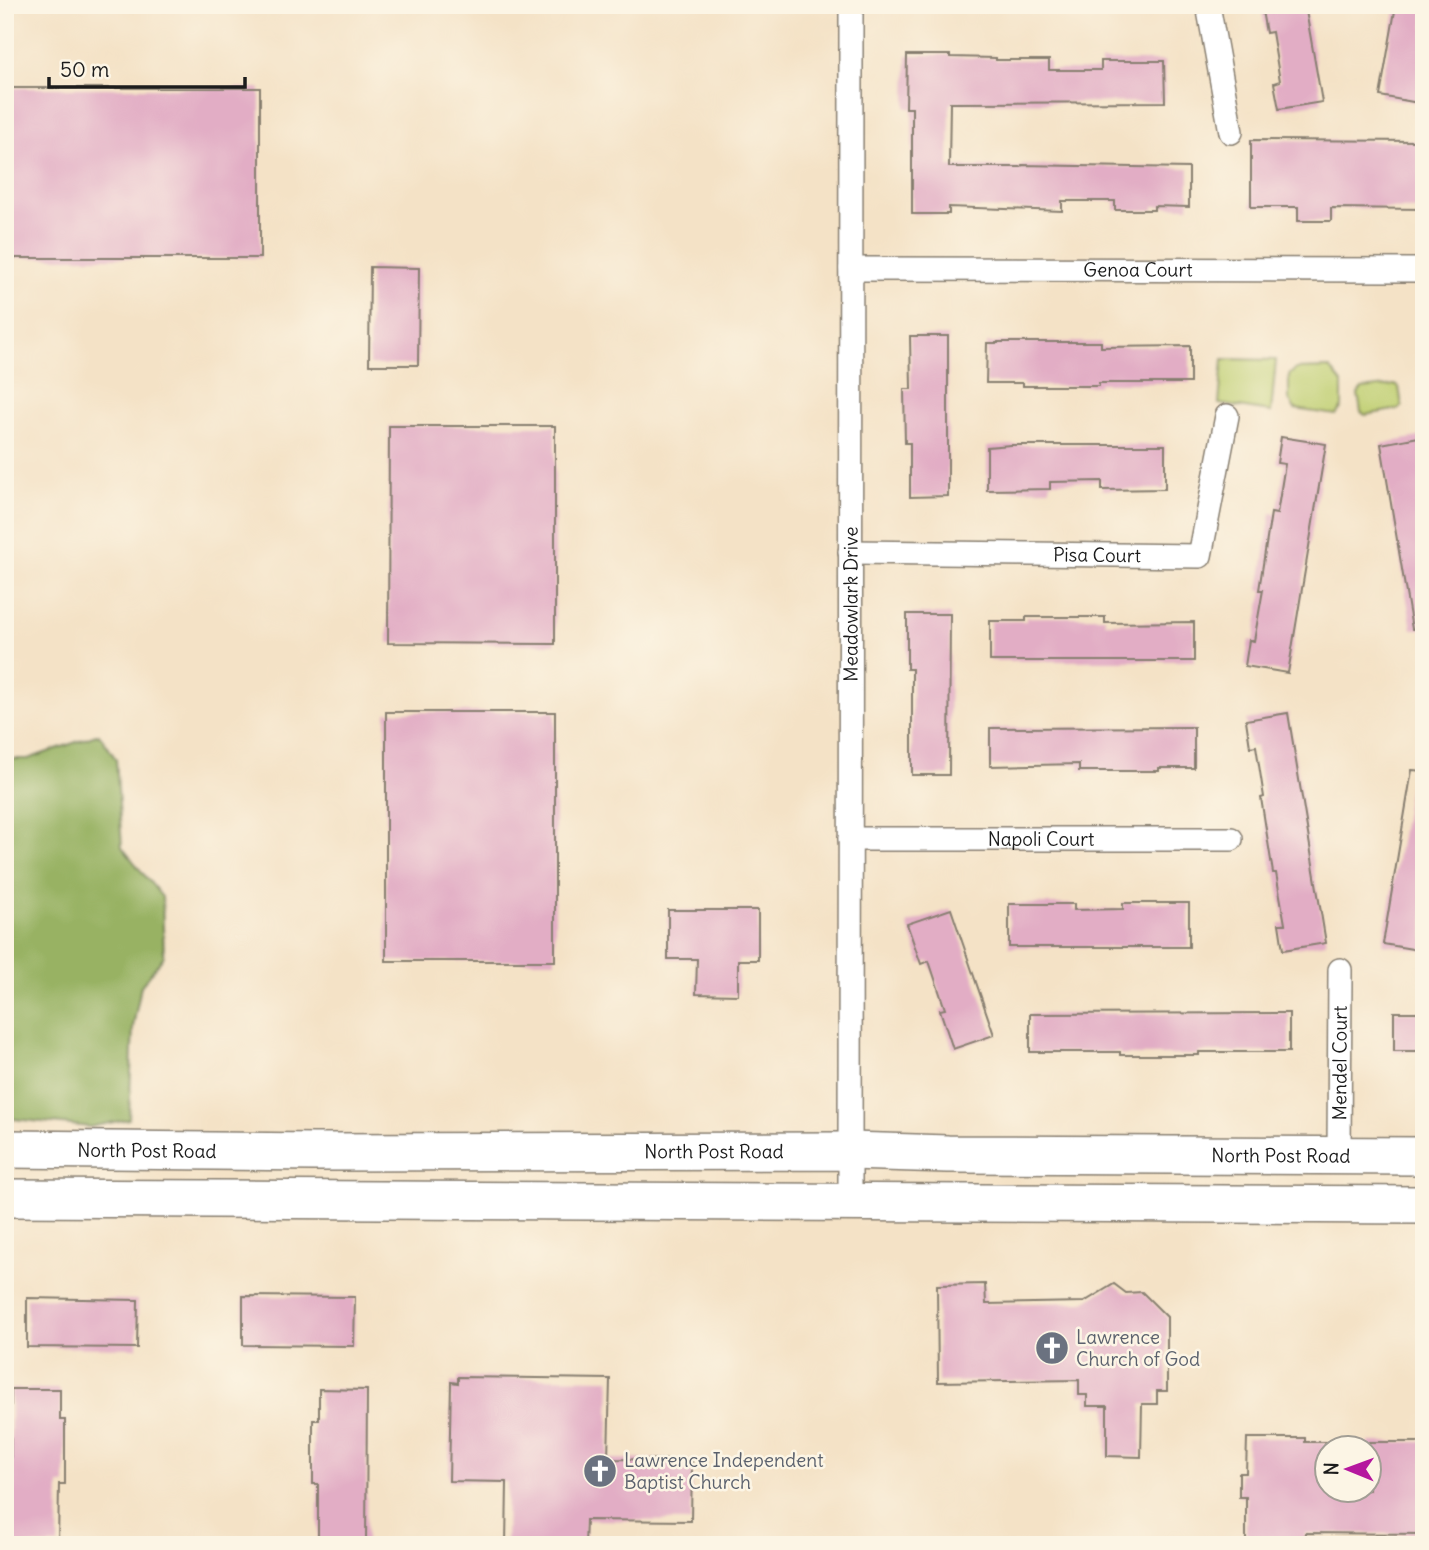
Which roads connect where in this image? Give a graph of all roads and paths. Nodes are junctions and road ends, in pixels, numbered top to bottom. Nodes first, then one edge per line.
1 (851, 5) edge
2 (1208, 5) edge
3 (1231, 132) dead end
4 (851, 270) junction
5 (1424, 271) edge
6 (1227, 416) dead end
7 (850, 552) junction
8 (850, 839) junction
9 (1231, 839) dead end
10 (1340, 970) dead end
11 (5, 1149) edge
12 (850, 1151) junction
13 (1339, 1156) junction
14 (1424, 1156) edge
15 (5, 1198) edge
16 (850, 1202) junction
17 (1424, 1205) edge

1 - 4 street, Meadowlark Drive
2 - 3 street
4 - 5 street, Genoa Court
4 - 7 street, Meadowlark Drive
6 - 7 street, Pisa Court
7 - 8 street, Meadowlark Drive
8 - 9 street, Napoli Court
8 - 12 street, Meadowlark Drive
10 - 13 street, Mendel Court
11 - 12 main road, North Post Road
12 - 13 main road, North Post Road
12 - 16 street, Meadowlark Drive
13 - 14 main road, North Post Road
15 - 16 main road
16 - 17 main road

